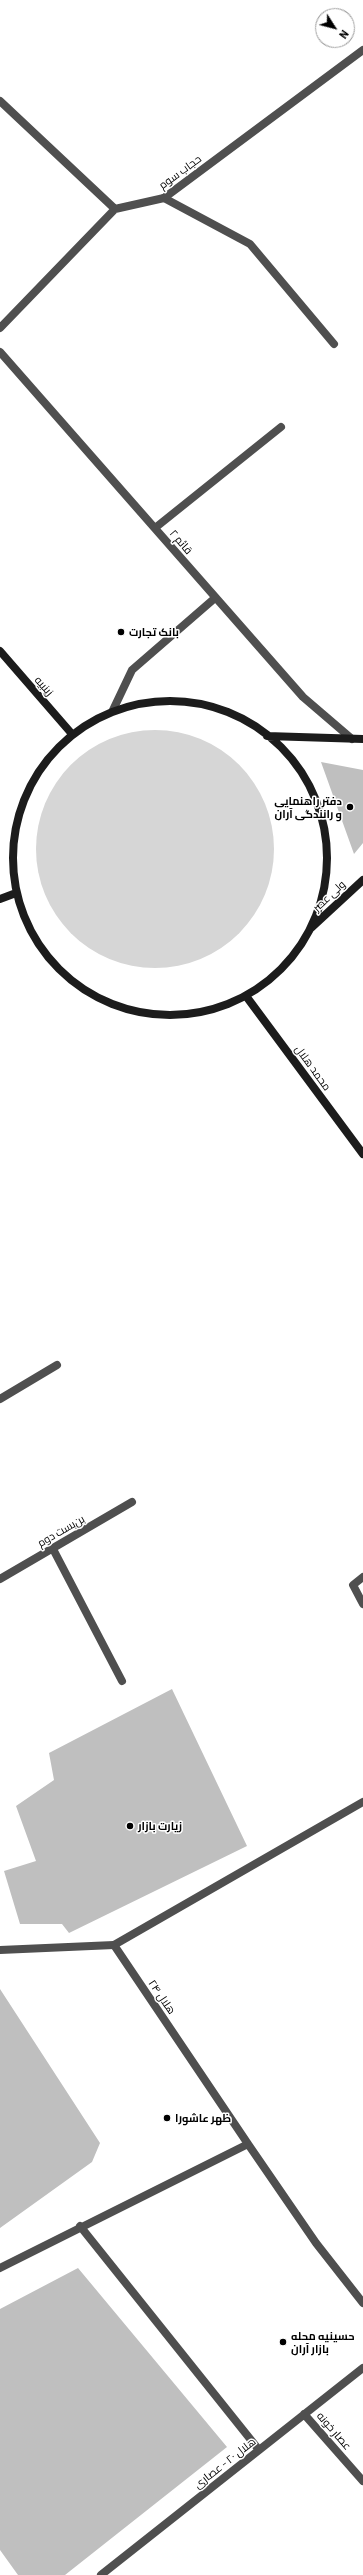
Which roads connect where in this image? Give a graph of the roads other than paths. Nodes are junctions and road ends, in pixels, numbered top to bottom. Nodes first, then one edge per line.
1 (363, 50) edge
2 (0, 101) edge
3 (164, 198) junction
4 (115, 209) junction
5 (0, 328) edge
6 (334, 344) dead end
7 (0, 352) edge
8 (281, 427) dead end
9 (154, 528) junction
10 (215, 598) junction
11 (0, 651) edge
12 (113, 710) junction
13 (72, 734) junction
14 (267, 736) junction
15 (352, 739) junction
16 (363, 739) edge
17 (363, 880) edge
18 (16, 893) junction
19 (0, 899) edge
20 (311, 928) junction
21 (246, 996) junction
22 (363, 1154) edge
23 (57, 1365) dead end
24 (0, 1399) edge
25 (132, 1502) dead end
26 (53, 1549) junction
27 (363, 1577) edge
28 (0, 1579) edge
29 (363, 1604) edge
30 (122, 1681) dead end
31 (363, 1802) edge
32 (114, 1945) junction
33 (0, 1950) edge
34 (248, 2144) junction
35 (80, 2226) junction
36 (0, 2268) edge
37 (363, 2303) edge
38 (363, 2368) edge
39 (304, 2414) junction
40 (259, 2450) junction
41 (363, 2481) edge
42 (101, 2575) edge

1 - 3 street, حجاب سوم
2 - 4 street
3 - 4 street, حجاب سوم
3 - 6 street
4 - 5 street
7 - 9 street, قائم ۲
8 - 9 street
9 - 10 street, قائم ۲
10 - 12 street
10 - 15 street, قائم ۲
11 - 13 main road, زینبیه
12 - 13 main road
12 - 14 main road
13 - 18 main road
14 - 15 main road
14 - 20 main road
15 - 16 main road
17 - 20 main road, ولی عصر
18 - 19 main road
18 - 21 main road
20 - 21 main road
21 - 22 main road, محمد هلال
23 - 24 street
25 - 26 street, بن‌بست دوم
26 - 28 street, بن‌بست دوم
26 - 30 street
27 - 29 street
31 - 32 street
32 - 33 street
32 - 34 street, هلال ۲۴
34 - 35 street
34 - 37 street, هلال ۲۴
35 - 36 street
35 - 40 street
38 - 39 street, هلال ۲۰ - عصاری
39 - 40 street, هلال ۲۰ - عصاری
39 - 41 street, عصار خونه
40 - 42 street, هلال ۲۰ - عصاری

